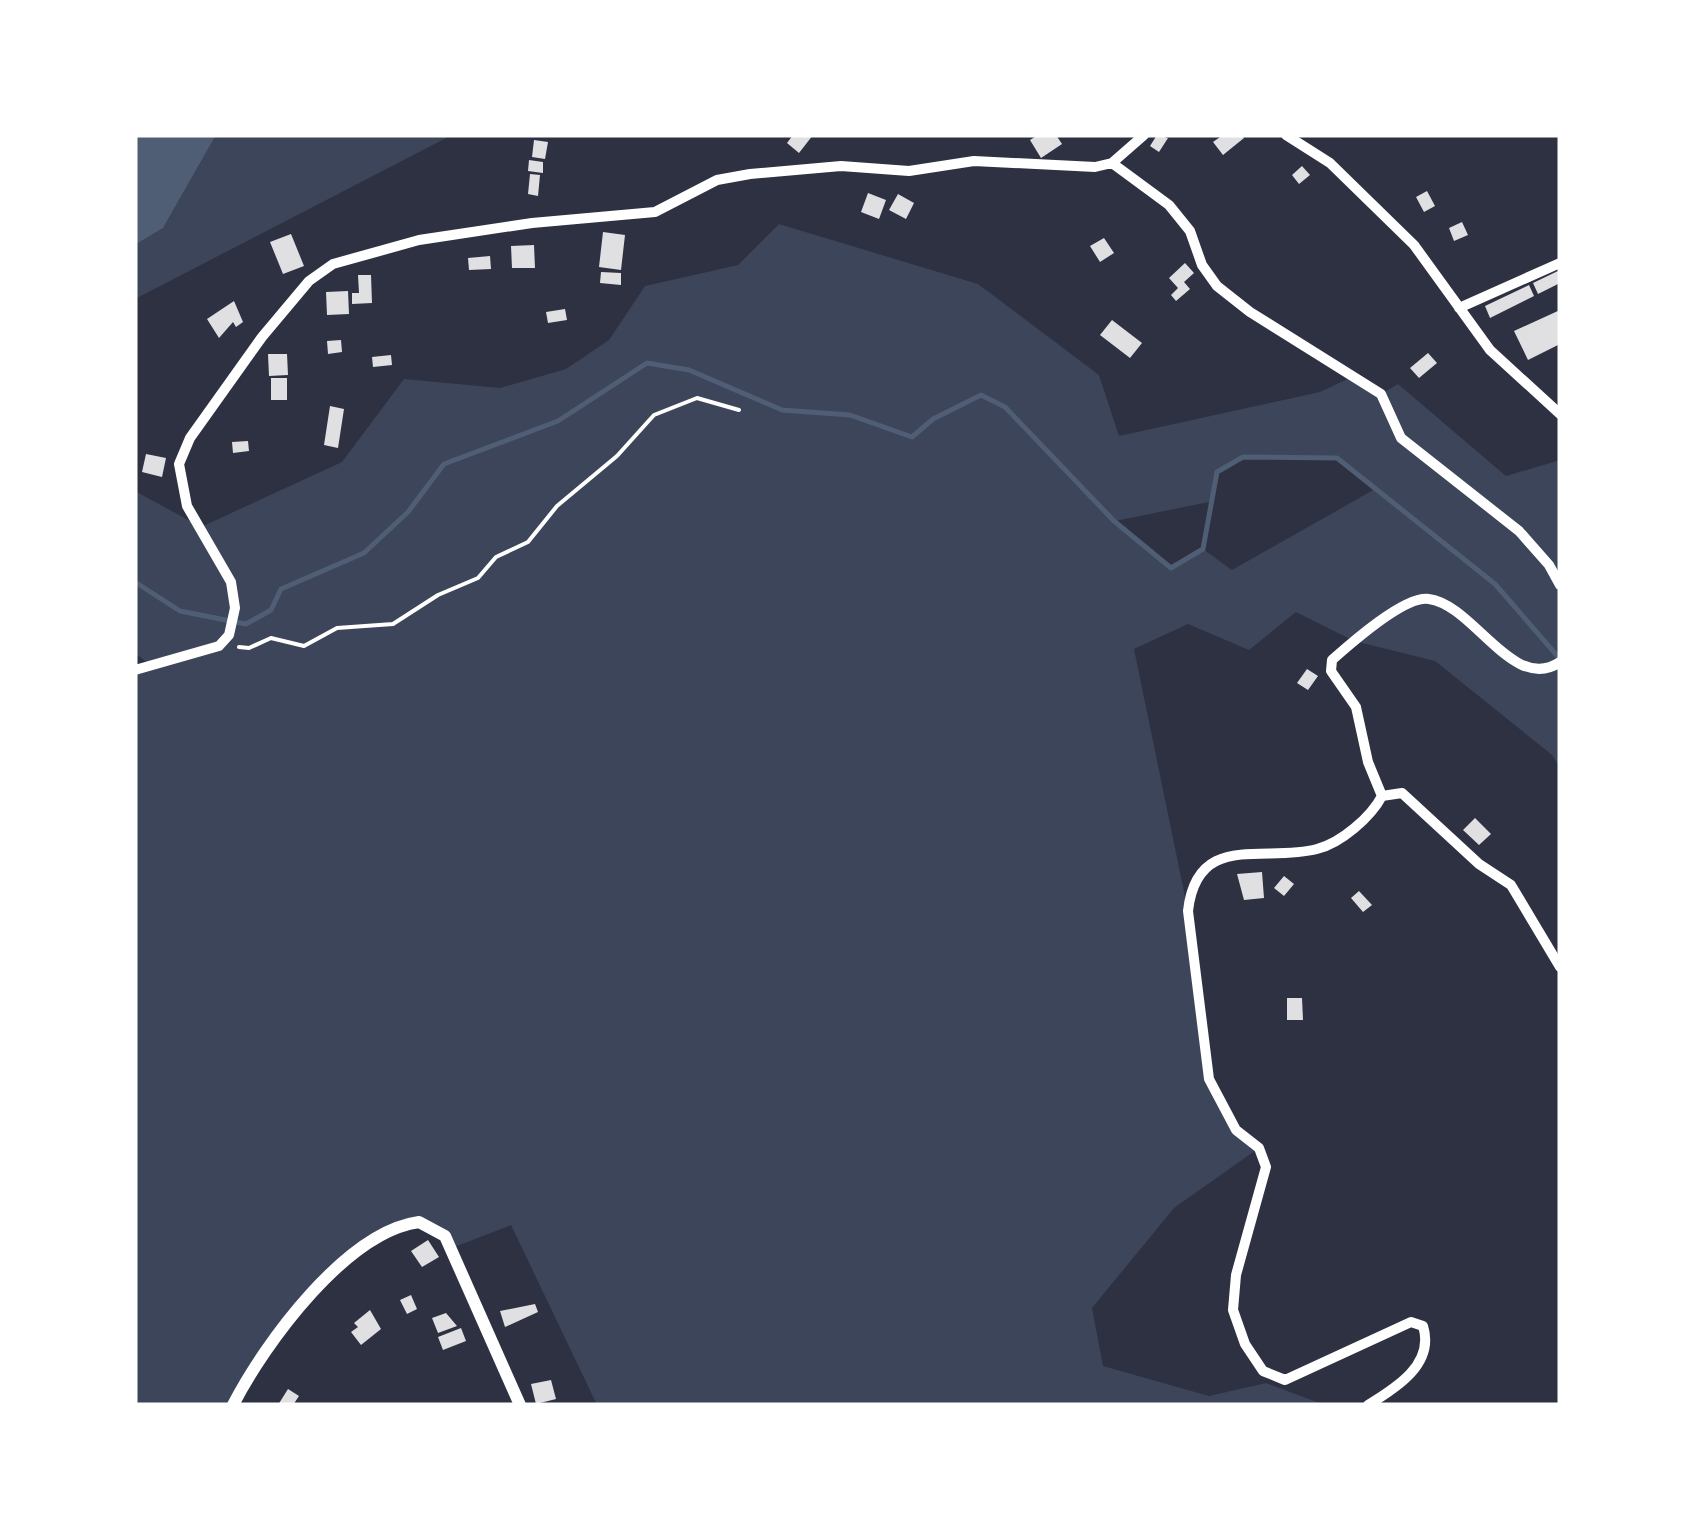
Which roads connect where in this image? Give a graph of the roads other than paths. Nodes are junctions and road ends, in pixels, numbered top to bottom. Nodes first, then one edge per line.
1 (1144, 135) edge
2 (1286, 135) edge
3 (1112, 163) junction
4 (1560, 263) edge
5 (1460, 308) junction
6 (1560, 414) edge
7 (1560, 585) edge
8 (1560, 662) edge
9 (135, 670) edge
10 (1382, 796) junction
11 (1560, 967) edge
12 (233, 1405) edge
13 (520, 1405) edge
14 (1368, 1405) edge

1 - 3 street
2 - 5 street
3 - 7 street
3 - 9 street
4 - 5 street
5 - 6 street
8 - 10 street
10 - 11 street
10 - 14 street
12 - 13 street

